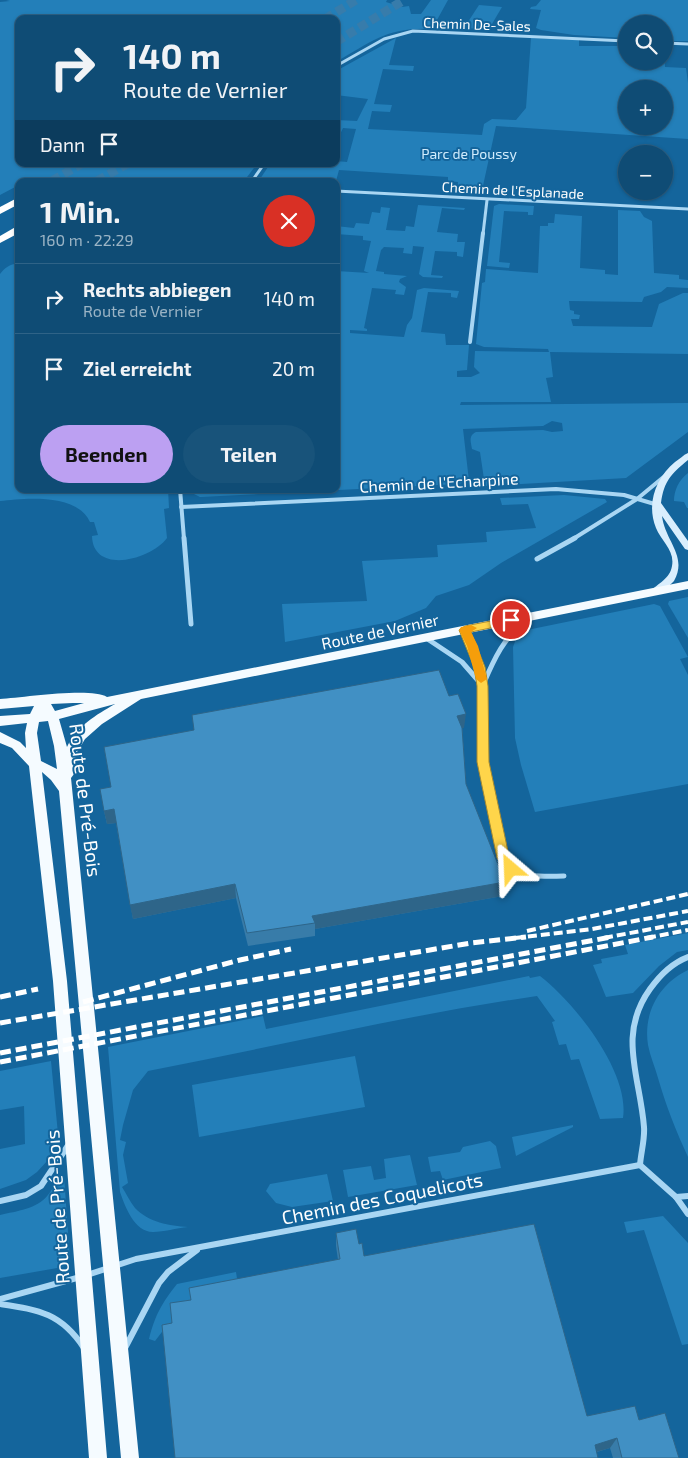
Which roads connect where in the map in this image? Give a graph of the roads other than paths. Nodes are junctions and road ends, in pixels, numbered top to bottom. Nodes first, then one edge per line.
1 (618, 41) edge
2 (673, 44) edge
3 (688, 44) edge
4 (340, 64) edge
5 (262, 167) edge
6 (254, 178) edge
7 (340, 191) edge
8 (487, 200) junction
9 (15, 202) edge
10 (688, 209) edge
11 (0, 211) edge
12 (15, 231) edge
13 (0, 240) edge
14 (470, 342) dead end
15 (688, 456) edge
16 (667, 474) junction
17 (180, 493) edge
18 (637, 499) junction
19 (658, 504) junction
20 (181, 507) junction
21 (688, 547) edge
22 (537, 559) dead end
23 (688, 585) edge
24 (655, 592) junction
25 (532, 616) junction
26 (190, 624) dead end
27 (465, 630) junction
28 (426, 638) junction
29 (482, 686) junction
30 (142, 694) junction
31 (112, 700) junction
32 (42, 701) junction
33 (0, 704) edge
34 (54, 716) junction
35 (34, 718) junction
36 (0, 721) edge
37 (0, 736) edge
38 (34, 764) junction
39 (66, 796) junction
40 (564, 876) dead end
41 (688, 957) edge
42 (73, 1138) junction
43 (640, 1165) junction
44 (688, 1196) edge
45 (676, 1197) junction
46 (0, 1201) edge
47 (688, 1214) edge
48 (197, 1249) junction
49 (111, 1268) junction
50 (84, 1276) junction
51 (0, 1299) edge
52 (0, 1304) edge
53 (90, 1356) junction
54 (120, 1360) junction
55 (98, 1458) edge
56 (130, 1458) edge

1 - 4 street, Chemin De-Sales
2 - 3 street
5 - 6 street
7 - 8 street, Chemin de l'Esplanade
8 - 10 street, Chemin de l'Esplanade
8 - 14 street
9 - 11 highway
12 - 13 highway
15 - 16 street
16 - 18 street
16 - 19 street
17 - 20 street
18 - 19 street, Chemin de l'Echarpine
18 - 20 street, Chemin de l'Echarpine
18 - 22 street
19 - 21 street
19 - 24 street
20 - 26 street
23 - 24 main road, Route de Vernier
24 - 25 main road, Route de Vernier
25 - 27 main road, Route de Vernier
25 - 29 street
27 - 28 main road, Route de Vernier
27 - 29 street
28 - 29 street
28 - 30 main road, Route de Vernier
29 - 40 street
30 - 31 main road, Route de Vernier
30 - 39 main road
31 - 32 main road, Route de Vernier
31 - 34 main road, Route de Vernier
32 - 33 main road, Route de Vernier
32 - 34 main road, Route de Pré-Bois
32 - 35 main road, Route de Pré-Bois
34 - 35 main road, Route de Vernier
34 - 39 main road, Route de Pré-Bois
35 - 36 main road, Route de Vernier
35 - 38 main road, Route de Pré-Bois
37 - 38 main road
38 - 39 main road
38 - 42 main road, Route de Pré-Bois
39 - 49 main road, Route de Pré-Bois
41 - 43 street
42 - 46 street
42 - 50 main road, Route de Pré-Bois
43 - 45 street
43 - 48 street, Chemin des Coquelicots
44 - 45 street
45 - 47 street
48 - 49 street, Chemin des Coquelicots
48 - 54 street
49 - 50 street, Chemin des Coquelicots
49 - 54 main road, Route de Pré-Bois
50 - 51 street, Chemin des Coquelicots
50 - 53 main road, Route de Pré-Bois
52 - 53 street
53 - 55 main road, Route de Pré-Bois
54 - 56 main road, Route de Pré-Bois

